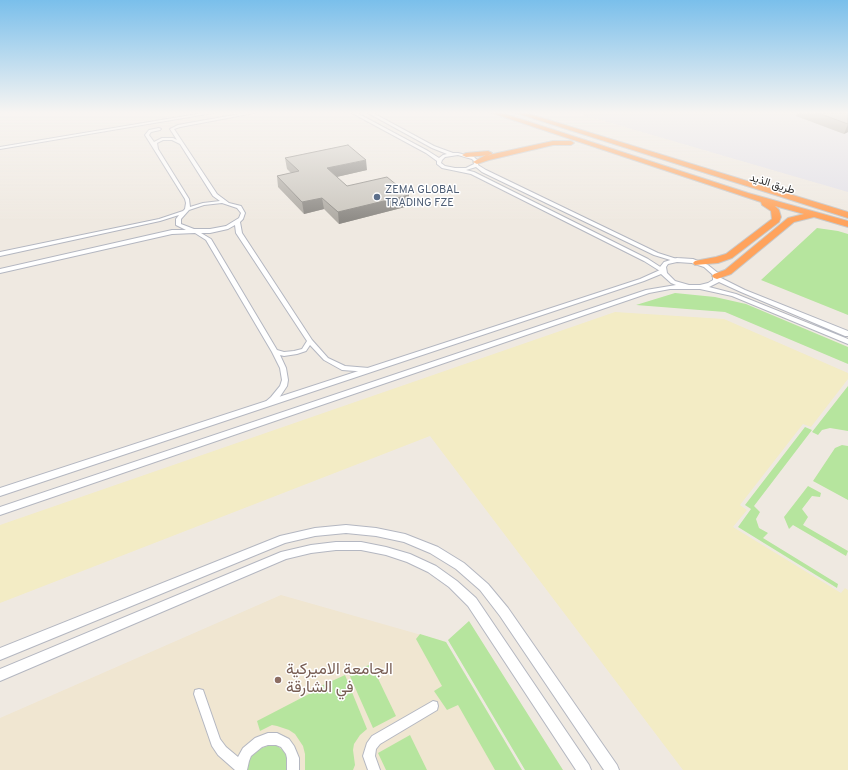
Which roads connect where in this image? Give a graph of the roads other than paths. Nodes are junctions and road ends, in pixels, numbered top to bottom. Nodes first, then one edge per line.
1 (155, 149) edge
2 (185, 149) edge
3 (421, 149) edge
4 (439, 149) edge
5 (505, 149) edge
6 (530, 149) edge
7 (600, 149) edge
8 (622, 149) edge
9 (634, 149) edge
10 (453, 154) junction
11 (466, 155) junction
12 (439, 160) junction
13 (476, 164) junction
14 (458, 170) junction
15 (771, 192) junction
16 (745, 195) junction
17 (227, 203) junction
18 (185, 211) junction
19 (848, 212) edge
20 (848, 215) edge
21 (829, 219) junction
22 (848, 220) edge
23 (237, 222) junction
24 (848, 224) edge
25 (195, 231) junction
26 (0, 254) edge
27 (677, 260) junction
28 (698, 263) junction
29 (0, 271) edge
30 (662, 271) junction
31 (717, 277) junction
32 (688, 287) junction
33 (700, 287) junction
34 (848, 334) edge
35 (310, 341) junction
36 (848, 342) edge
37 (276, 352) junction
38 (369, 370) junction
39 (266, 404) junction
40 (0, 492) edge
41 (0, 511) edge
42 (0, 654) edge
43 (0, 675) edge
44 (199, 694) dead end
45 (433, 706) dead end
46 (241, 769) edge
47 (293, 770) edge
48 (374, 770) edge
49 (584, 770) edge
50 (612, 770) edge

1 - 18 street
2 - 17 street
3 - 12 street
4 - 10 street
5 - 11 highway
6 - 13 highway
7 - 16 highway
8 - 22 highway, طريق الذيد
9 - 15 highway, طريق الذيد
10 - 11 street
10 - 12 street
11 - 13 street
12 - 14 street
13 - 14 street
13 - 27 street
14 - 30 street
15 - 19 highway
15 - 20 highway, طريق الذيد
16 - 21 highway
16 - 28 highway
17 - 18 street
17 - 23 street
18 - 25 street
18 - 26 street
21 - 24 highway
21 - 31 highway
23 - 25 street
23 - 35 street
25 - 29 street
25 - 37 street
27 - 28 street
27 - 30 street
28 - 31 street
30 - 32 street
30 - 38 street
31 - 33 street
31 - 34 street
32 - 33 street
32 - 41 street
33 - 36 street
35 - 37 street
35 - 38 street
37 - 39 street
38 - 39 street
39 - 40 street
42 - 50 street
43 - 49 street
44 - 46 street
45 - 48 street
46 - 47 street

